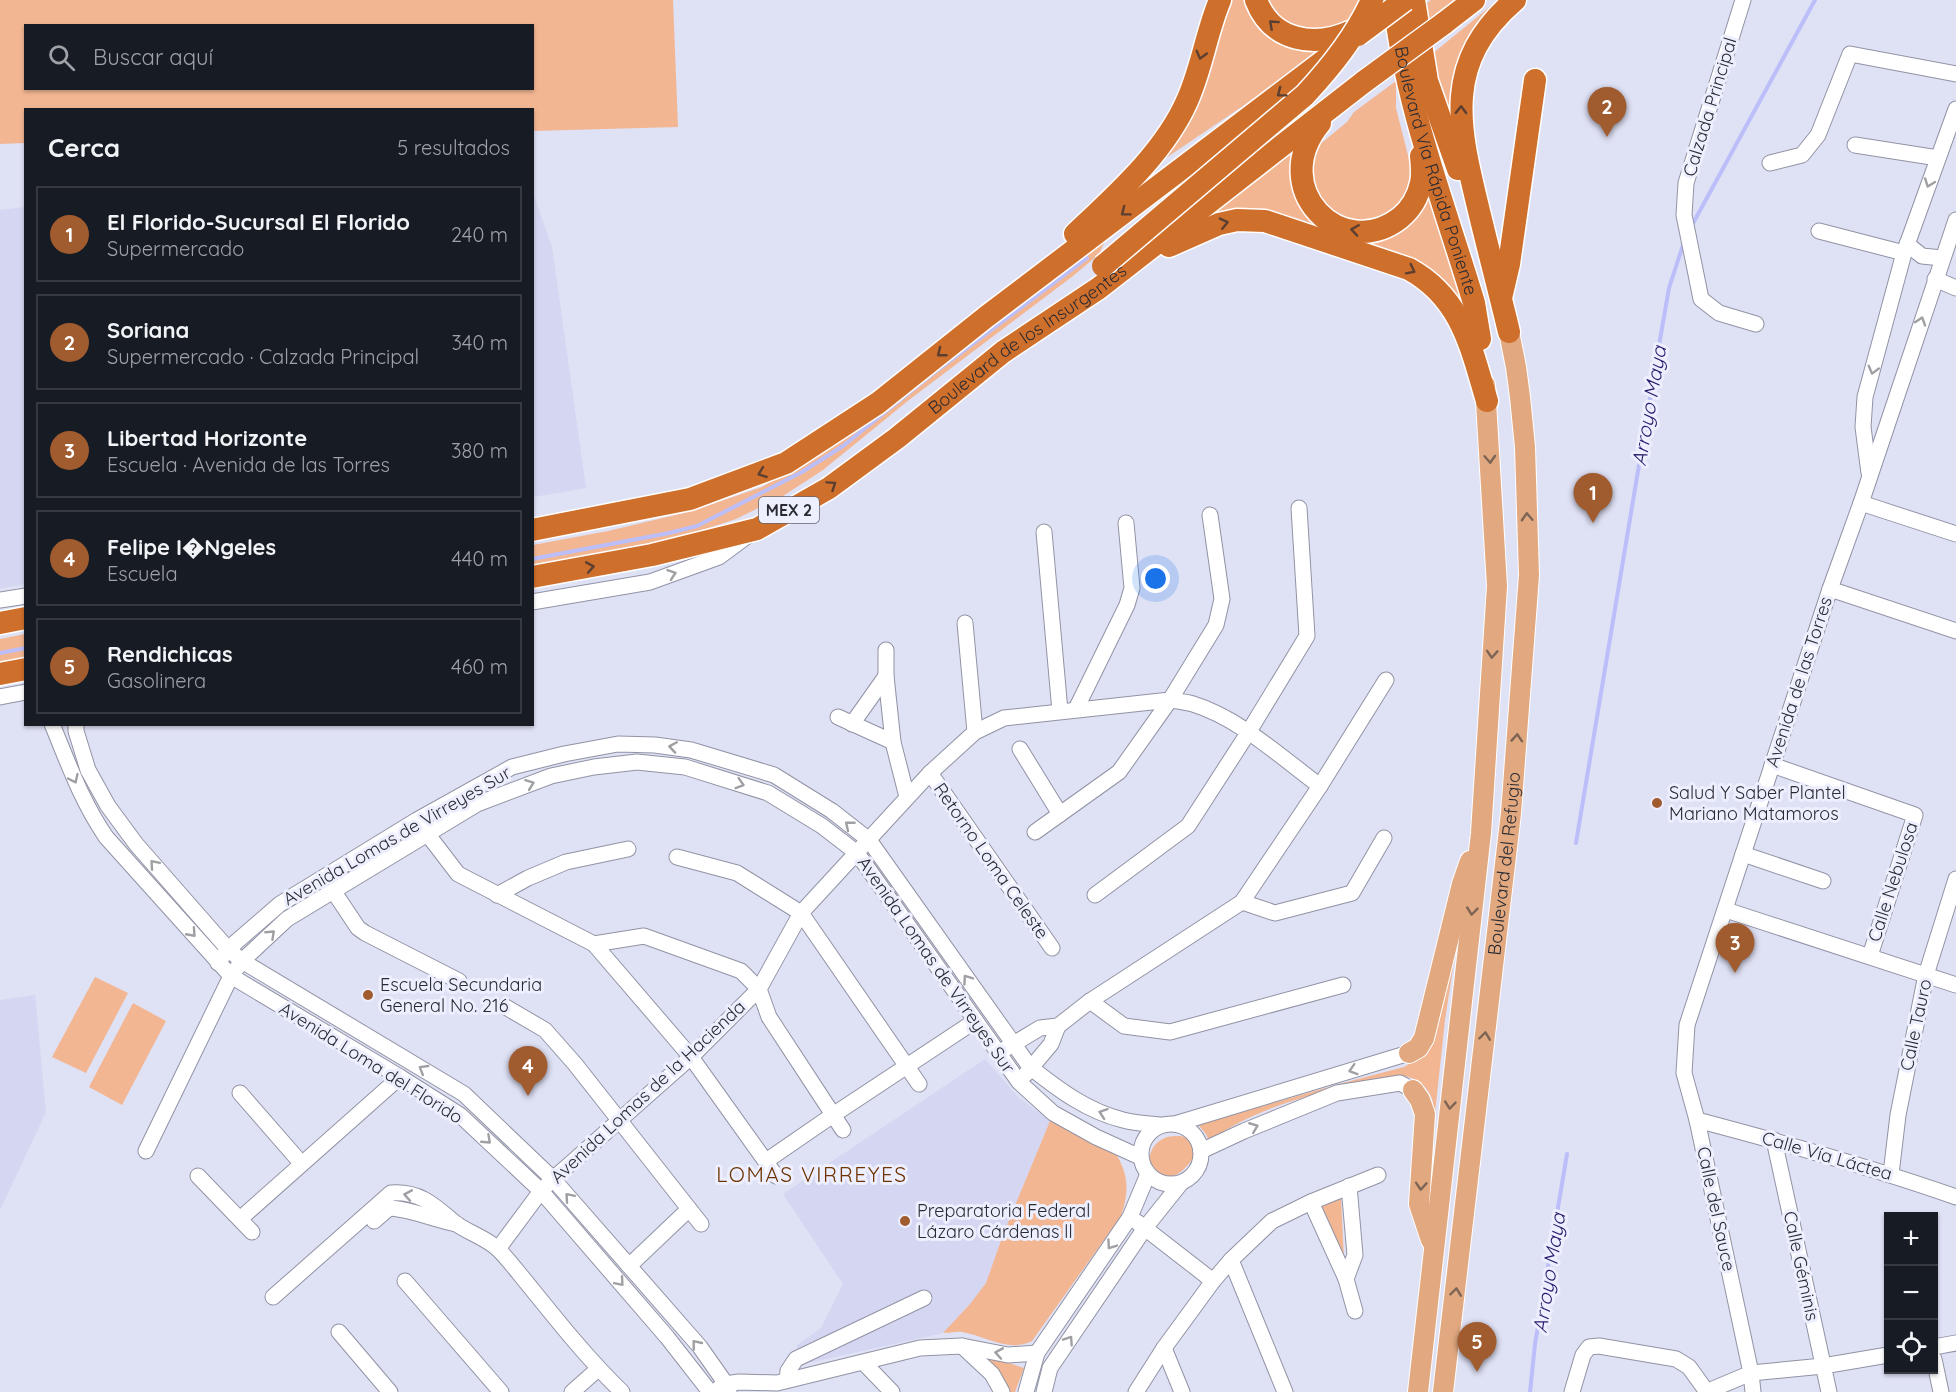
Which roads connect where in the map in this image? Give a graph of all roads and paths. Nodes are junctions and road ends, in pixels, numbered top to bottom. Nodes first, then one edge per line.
1 (1220, 0) edge
2 (1256, 0) edge
3 (1405, 0) edge
4 (1414, 0) edge
5 (1474, 0) edge
6 (1515, 0) edge
7 (1743, 0) edge
8 (1382, 6) edge
9 (1342, 41) junction
10 (1956, 74) edge
11 (1535, 80) dead end
12 (1342, 100) junction
13 (1956, 109) edge
14 (1420, 130) junction
15 (1855, 145) dead end
16 (1938, 158) junction
17 (1770, 163) dead end
18 (1956, 220) edge
19 (1819, 231) dead end
20 (1906, 249) junction
21 (1942, 258) junction
22 (1493, 270) junction
23 (1935, 279) junction
24 (1099, 288) junction
25 (1956, 288) edge
26 (1501, 299) junction
27 (986, 317) junction
28 (1756, 324) dead end
29 (1509, 332) joint
30 (1480, 339) joint
31 (1003, 352) junction
32 (1487, 401) junction
33 (1869, 476) junction
34 (1861, 503) junction
35 (1299, 508) dead end
36 (1209, 515) dead end
37 (534, 522) edge
38 (578, 523) junction
39 (1126, 523) dead end
40 (757, 529) junction
41 (534, 530) edge
42 (1044, 532) dead end
43 (1956, 534) edge
44 (534, 577) edge
45 (1830, 589) junction
46 (24, 596) edge
47 (0, 600) edge
48 (534, 602) edge
49 (24, 618) edge
50 (0, 622) edge
51 (965, 623) dead end
52 (1956, 631) edge
53 (886, 650) dead end
54 (24, 669) edge
55 (0, 674) edge
56 (886, 676) junction
57 (1386, 680) dead end
58 (22, 695) edge
59 (0, 697) edge
60 (1170, 700) junction
61 (1076, 709) junction
62 (1060, 711) junction
63 (838, 717) dead end
64 (852, 724) junction
65 (53, 726) edge
66 (76, 726) edge
67 (975, 732) junction
68 (1248, 733) junction
69 (893, 742) junction
70 (1020, 749) dead end
71 (1772, 765) junction
72 (930, 773) junction
73 (1320, 786) junction
74 (907, 797) junction
75 (1060, 814) junction
76 (417, 820) junction
77 (1035, 832) dead end
78 (1481, 833) junction
79 (427, 835) junction
80 (1384, 838) dead end
81 (868, 840) junction
82 (628, 849) dead end
83 (857, 852) junction
84 (1743, 854) junction
85 (677, 857) dead end
86 (1956, 879) edge
87 (1823, 881) dead end
88 (177, 891) junction
89 (334, 892) junction
90 (497, 895) junction
91 (1095, 895) dead end
92 (1242, 902) junction
93 (166, 904) junction
94 (1726, 910) junction
95 (801, 913) junction
96 (594, 944) junction
97 (1052, 948) dead end
98 (228, 949) junction
99 (1870, 956) junction
100 (242, 961) junction
101 (218, 963) junction
102 (1926, 975) junction
103 (231, 976) junction
104 (459, 981) dead end
105 (1343, 985) dead end
106 (1956, 985) edge
107 (759, 989) junction
108 (1090, 1001) junction
109 (504, 1005) dead end
110 (975, 1021) junction
111 (1687, 1025) joint
112 (1058, 1026) junction
113 (1014, 1044) junction
114 (1409, 1053) joint
115 (998, 1054) junction
116 (691, 1057) junction
117 (907, 1067) junction
118 (1030, 1067) junction
119 (400, 1077) junction
120 (1019, 1082) junction
121 (919, 1084) dead end
122 (1413, 1089) joint
123 (240, 1093) dead end
124 (833, 1115) junction
125 (618, 1120) junction
126 (1697, 1120) junction
127 (1167, 1124) junction
128 (843, 1130) dead end
129 (1773, 1140) junction
130 (146, 1151) dead end
131 (1201, 1151) junction
132 (1140, 1157) junction
133 (766, 1161) junction
134 (301, 1164) junction
135 (1148, 1174) junction
136 (1891, 1174) junction
137 (1378, 1175) dead end
138 (198, 1176) dead end
139 (776, 1176) dead end
140 (553, 1179) junction
141 (1181, 1183) junction
142 (1349, 1186) junction
143 (541, 1191) junction
144 (1956, 1197) edge
145 (1311, 1202) junction
146 (689, 1209) junction
147 (1130, 1217) junction
148 (240, 1219) junction
149 (457, 1224) junction
150 (701, 1224) dead end
151 (1144, 1228) junction
152 (252, 1232) dead end
153 (1434, 1248) junction
154 (498, 1249) junction
155 (1232, 1260) junction
156 (629, 1266) junction
157 (1347, 1279) junction
158 (405, 1281) dead end
159 (1213, 1281) junction
160 (924, 1298) dead end
161 (1355, 1311) dead end
162 (339, 1332) dead end
163 (1956, 1344) edge
164 (962, 1346) junction
165 (1938, 1346) edge
166 (1164, 1348) junction
167 (1036, 1353) junction
168 (1884, 1356) edge
169 (864, 1363) junction
170 (1823, 1366) junction
171 (598, 1369) junction
172 (1751, 1373) junction
173 (1937, 1374) edge
174 (782, 1385) edge
175 (750, 1388) edge
176 (719, 1390) edge
177 (1711, 1391) edge
178 (390, 1392) edge
179 (501, 1392) edge
180 (572, 1392) edge
181 (622, 1392) edge
182 (892, 1392) edge
183 (1002, 1392) edge
184 (1026, 1392) edge
185 (1044, 1392) edge
186 (1136, 1392) edge
187 (1182, 1392) edge
188 (1285, 1392) edge
189 (1418, 1392) edge
190 (1443, 1392) edge
191 (1572, 1392) edge
192 (1753, 1392) edge
193 (1829, 1392) edge
194 (1941, 1392) edge

1 -> 27 highway
9 -> 2 highway
3 - 8 highway, bridge
4 - 22 highway
5 - 12 highway, Boulevard de los Insurgentes, bridge
22 -> 6 highway
7 - 28 street, Calzada Principal
8 - 9 highway, bridge
8 - 14 highway, Boulevard Vía Rápida Poniente
8 - 31 highway, bridge
9 -> 27 highway
10 - 17 street
11 - 26 highway
14 -> 12 highway
12 - 24 highway, Boulevard de los Insurgentes
13 - 16 street, Avenida de las Torres
14 - 30 highway, Boulevard Vía Rápida Poniente
15 - 16 street
16 -> 20 street, Avenida de las Torres
18 - 21 street, Avenida de las Torres
19 - 20 street
20 - 21 street
20 -> 33 street, Avenida de las Torres
21 - 23 street, Avenida de las Torres
22 - 26 highway
23 - 25 street
33 -> 23 street, Avenida de las Torres
24 - 31 highway, Boulevard de los Insurgentes
24 -> 32 highway
26 - 29 highway
27 -> 38 highway, MEX 2
190 -> 29 main road, Boulevard del Refugio
30 - 32 main road, Boulevard del Refugio
40 -> 31 highway, Boulevard de los Insurgentes / MEX 2
32 -> 78 main road, Boulevard del Refugio
33 - 34 street, Avenida de las Torres
34 - 43 street
34 - 45 street, Avenida de las Torres
35 - 68 street
36 - 60 street
37 - 38 street
38 - 41 highway, MEX 2
39 - 61 street
44 -> 40 highway, Boulevard de los Insurgentes / MEX 2
48 -> 40 street
42 - 62 street
45 - 52 street
45 - 71 street, Avenida de las Torres
46 - 47 street
49 - 50 highway
51 - 67 street
53 - 56 street
54 - 55 highway
56 - 64 street
56 - 69 street
57 - 73 street
58 - 59 street
60 - 61 street, Avenida Lomas de la Hacienda
60 - 68 street, Avenida Lomas de la Hacienda
60 - 75 street
61 - 62 street, Avenida Lomas de la Hacienda
62 - 67 street, Avenida Lomas de la Hacienda
63 - 64 street
64 - 69 street
65 -> 93 street, Avenida Loma del Florido
88 -> 66 street, Avenida Loma del Florido
67 - 72 street, Avenida Lomas de la Hacienda
68 - 73 street, Avenida Lomas de la Hacienda
68 - 91 street
69 - 74 street
70 - 75 street
71 - 84 street, Avenida de las Torres
71 - 99 street, Calle Nebulosa
72 - 74 street, Avenida Lomas de la Hacienda
72 - 97 street, Retorno Loma Celeste
73 - 92 street
74 - 81 street, Avenida Lomas de la Hacienda
75 - 77 street
76 - 79 street
81 -> 76 street, Avenida Lomas de Virreyes Sur
76 - 98 street, Avenida Lomas de Virreyes Sur
78 - 114 main road
78 -> 153 main road, Boulevard del Refugio
79 -> 83 street, Avenida Lomas de Virreyes Sur
79 - 89 street, Avenida Lomas de Virreyes Sur
79 - 90 street
80 - 92 street
81 - 83 street, Avenida Lomas de la Hacienda
113 -> 81 street, Avenida Lomas de Virreyes Sur
82 - 90 street
83 - 95 street, Avenida Lomas de la Hacienda
83 - 110 street, Avenida Lomas de Virreyes Sur
84 - 87 street
84 - 94 street, Avenida de las Torres
85 - 95 street
86 - 102 street, Calle Tauro
88 - 93 street
88 - 98 street, Avenida Loma del Florido
100 -> 89 street, Avenida Lomas de Virreyes Sur
89 - 104 street
90 - 96 street
92 - 108 street
93 -> 101 street, Avenida Loma del Florido
94 - 99 street
94 - 111 street, Avenida de las Torres
95 - 107 street, Avenida Lomas de la Hacienda
95 - 117 street
96 - 107 street
96 - 116 street
98 - 100 street, Avenida Loma del Florido
98 - 101 street, Avenida Lomas de Virreyes Sur
99 - 102 street
100 - 103 street, Avenida Lomas de Virreyes Sur
140 -> 100 street, Avenida Loma del Florido
101 - 103 street, Avenida Loma del Florido
102 - 106 street
102 - 136 street, Calle Tauro
103 - 119 street, Avenida Loma del Florido
103 - 130 street, Avenida Lomas de Virreyes Sur
105 - 108 street
107 - 116 street, Avenida Lomas de la Hacienda
107 - 124 street
108 - 112 street
109 - 125 street
110 - 115 street, Avenida Lomas de Virreyes Sur
110 - 117 street
111 - 126 street, Calle del Sauce
112 - 113 street
112 - 118 street
113 - 115 street
113 - 118 street, Avenida Lomas de Virreyes Sur
114 -> 127 street
115 - 120 street, Avenida Lomas de Virreyes Sur
116 - 125 street, Avenida Lomas de la Hacienda
116 - 133 street
117 - 121 street
117 - 124 street
118 - 120 street
127 -> 118 street, Avenida Lomas de Virreyes Sur
119 - 134 street
119 -> 143 street, Avenida Loma del Florido
120 - 132 street, Avenida Lomas de Virreyes Sur
131 -> 122 street
122 -> 153 main road
123 - 134 street
124 - 128 street
124 - 133 street
125 - 140 street, Avenida Lomas de la Hacienda
125 - 146 street
126 - 129 street, Calle Vía Láctea
126 - 172 street, Calle del Sauce
127 - 131 street
127 - 132 street
129 - 136 street, Calle Vía Láctea
129 - 170 street, Calle Géminis
131 - 141 street
132 - 135 street
133 - 139 street
134 - 148 street
135 - 141 street
135 - 147 street
136 - 144 street, Calle Vía Láctea
137 - 142 street
138 - 148 street
140 - 143 street, Avenida Lomas de la Hacienda
156 -> 140 street, Avenida Loma del Florido
141 - 151 street
142 - 145 street
142 - 157 street
143 - 154 street, Avenida Lomas de la Hacienda
143 -> 176 street, Avenida Loma del Florido
145 - 155 street
145 - 157 street
146 - 150 street
146 - 156 street
147 - 151 street
147 -> 167 street
148 - 152 street
149 -> 149 street
149 - 154 street
151 - 159 street
185 -> 151 street
153 - 189 main road, Boulevard del Refugio
154 - 171 street
155 - 159 street
155 - 188 street
176 -> 156 street, Avenida Loma del Florido
157 - 161 street
158 - 179 street
159 - 166 street
160 - 174 street
162 - 178 street
163 - 165 street
167 -> 164 street
164 - 169 street
164 - 183 street
166 - 186 street
166 - 187 street
167 - 184 street
168 - 170 street
169 - 174 street
169 - 182 street
170 - 172 street
170 - 193 street, Calle Géminis
171 - 180 street
171 - 181 street
172 - 177 street
172 - 192 street, Calle del Sauce
173 - 194 street
174 - 175 street
175 - 176 street
177 - 191 street

